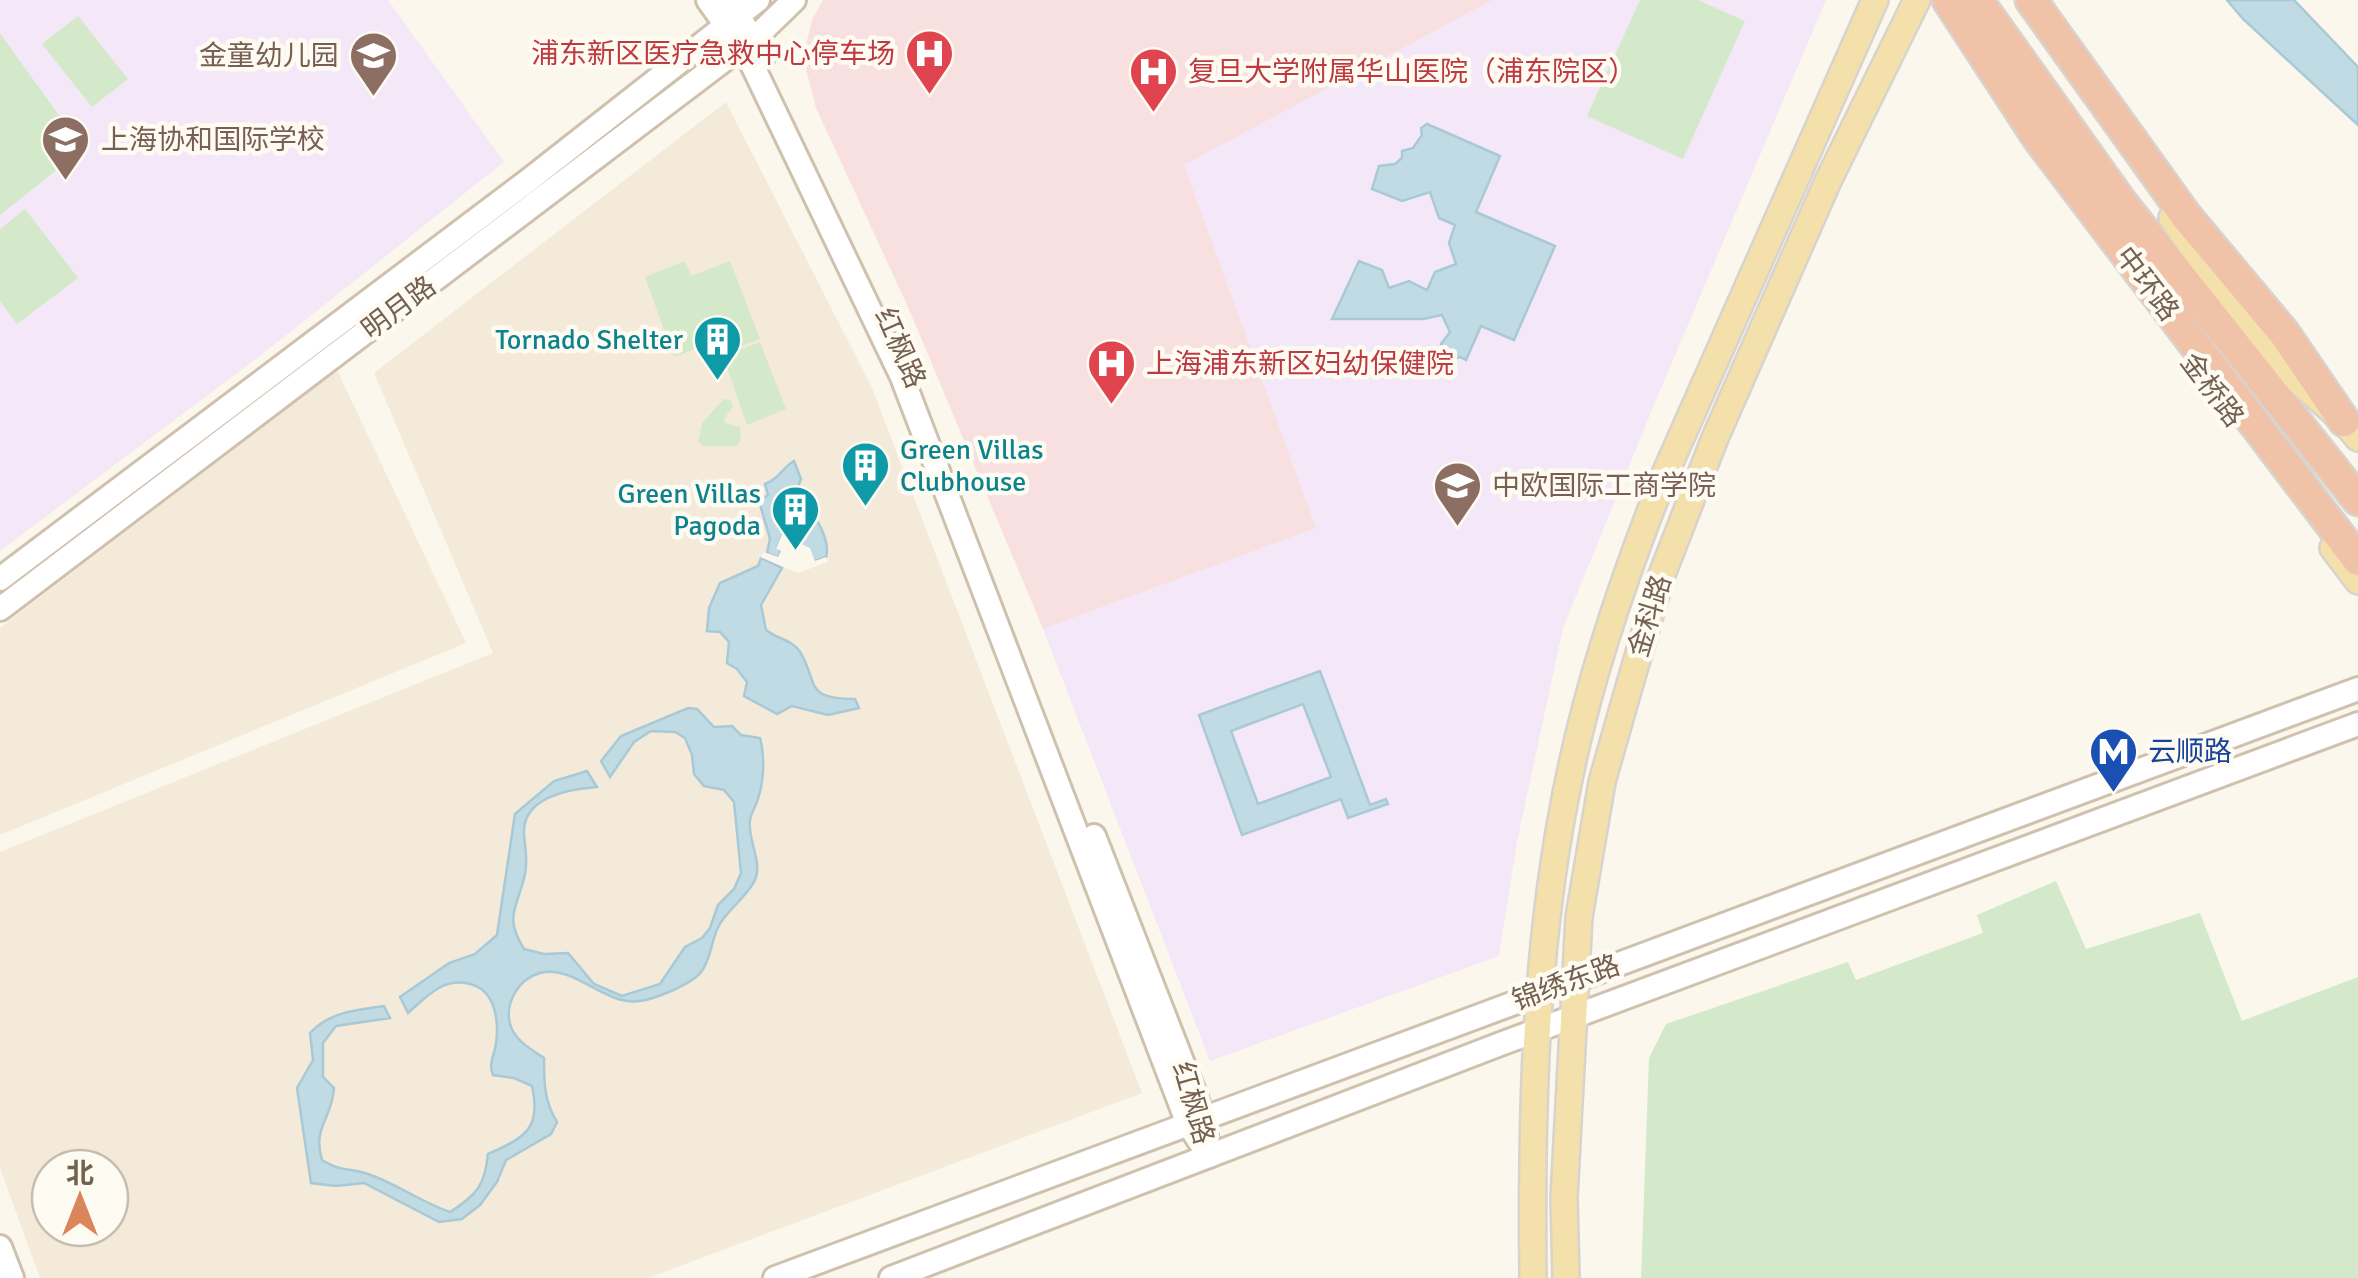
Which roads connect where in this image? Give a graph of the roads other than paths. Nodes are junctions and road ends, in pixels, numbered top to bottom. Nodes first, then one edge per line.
1 (708, 0) edge
2 (794, 0) edge
3 (1875, 0) edge
4 (1918, 0) edge
5 (1931, 0) edge
6 (1948, 0) edge
7 (1978, 0) edge
8 (2018, 0) edge
9 (2030, 0) edge
10 (742, 21) edge
11 (2351, 429) edge
12 (2358, 500) edge
13 (2358, 560) edge
14 (0, 579) edge
15 (2358, 582) edge
16 (0, 609) edge
17 (2358, 689) edge
18 (2358, 724) edge
19 (1576, 980) junction
20 (1541, 992) junction
21 (1572, 1018) junction
22 (1539, 1030) junction
23 (1196, 1121) junction
24 (1209, 1156) junction
25 (0, 1247) edge
26 (12, 1278) edge
27 (775, 1278) edge
28 (891, 1278) edge
29 (1533, 1278) edge
30 (1566, 1278) edge

1 - 10 main road, 红枫路
2 - 10 main road, 明月路
3 - 20 main road, 金科路
4 - 19 main road, 金科路
5 - 15 main road, 金桥路
6 - 13 highway, 中环路
7 - 12 highway, 中环路
8 - 11 main road
9 - 11 highway
10 - 14 main road, 明月路
10 - 16 main road, 明月路
10 - 23 main road, 红枫路
17 - 19 main road, 锦绣东路
18 - 21 main road, 锦绣东路
19 - 20 main road, 锦绣东路
19 - 21 main road, 金科路
20 - 22 main road, 金科路
20 - 23 main road, 锦绣东路
21 - 22 main road, 锦绣东路
21 - 30 main road, 金科路
22 - 24 main road, 锦绣东路
22 - 29 main road, 金科路
23 - 24 main road, 红枫路
23 - 27 main road, 锦绣东路
24 - 28 main road, 锦绣东路
25 - 26 main road

